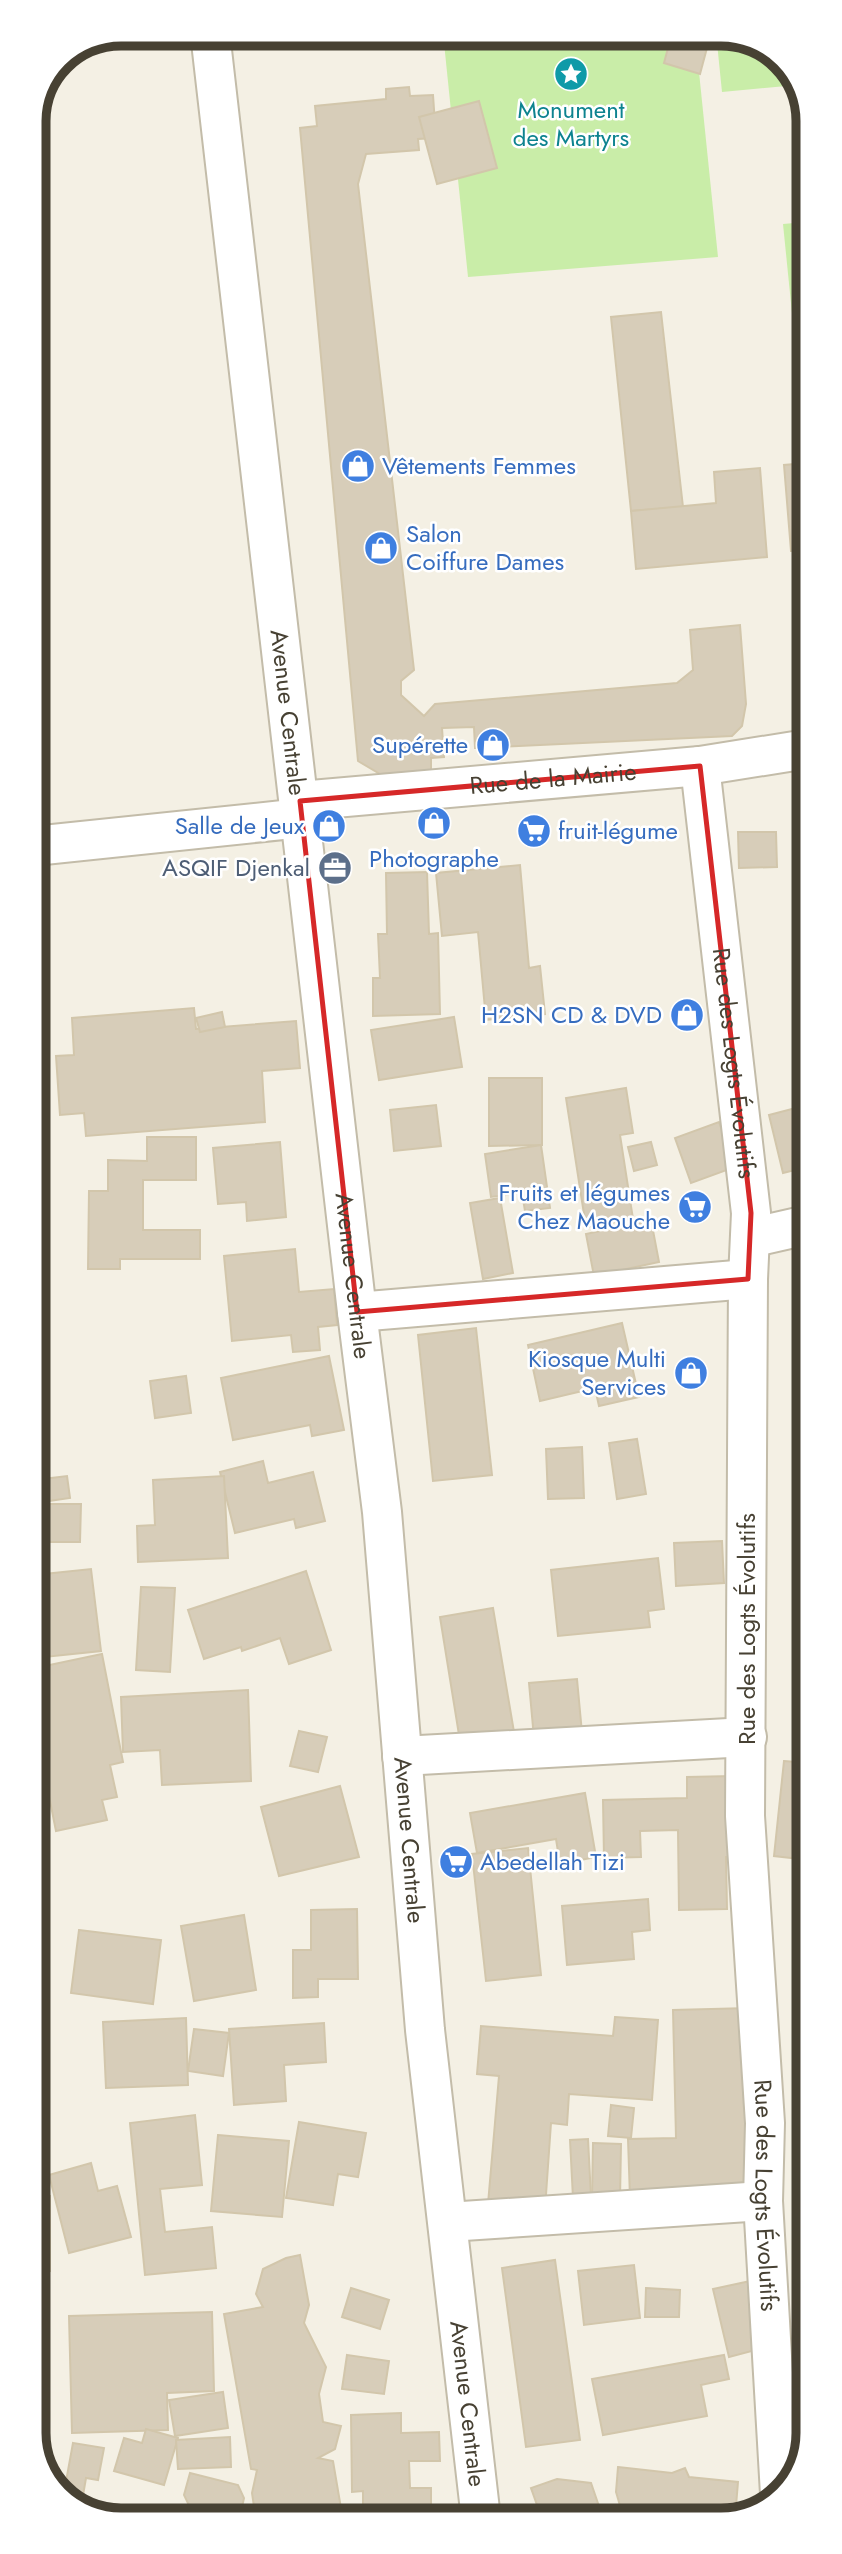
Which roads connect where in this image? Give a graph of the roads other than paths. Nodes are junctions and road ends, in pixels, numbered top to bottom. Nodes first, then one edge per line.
1 (211, 45) edge
2 (796, 751) edge
3 (700, 766) junction
4 (301, 810) junction
5 (45, 845) edge
6 (796, 1228) edge
7 (750, 1238) junction
8 (748, 1279) junction
9 (357, 1312) junction
10 (747, 1737) junction
11 (402, 1756) junction
12 (763, 2201) junction
13 (448, 2222) junction
14 (779, 2481) edge
15 (480, 2508) edge

1 - 4 street, Avenue Centrale
2 - 3 street, Rue de la Mairie
3 - 4 street, Rue de la Mairie
3 - 7 street, Rue des Logts Évolutifs
4 - 5 street, Rue de la Mairie
4 - 9 street, Avenue Centrale
6 - 7 street
7 - 8 street, Rue des Logts Évolutifs
8 - 9 street
8 - 10 street, Rue des Logts Évolutifs
9 - 11 street, Avenue Centrale
10 - 11 street
10 - 12 street, Rue des Logts Évolutifs
11 - 13 street, Avenue Centrale
12 - 13 street
12 - 14 street, Rue des Logts Évolutifs
13 - 15 street, Avenue Centrale

